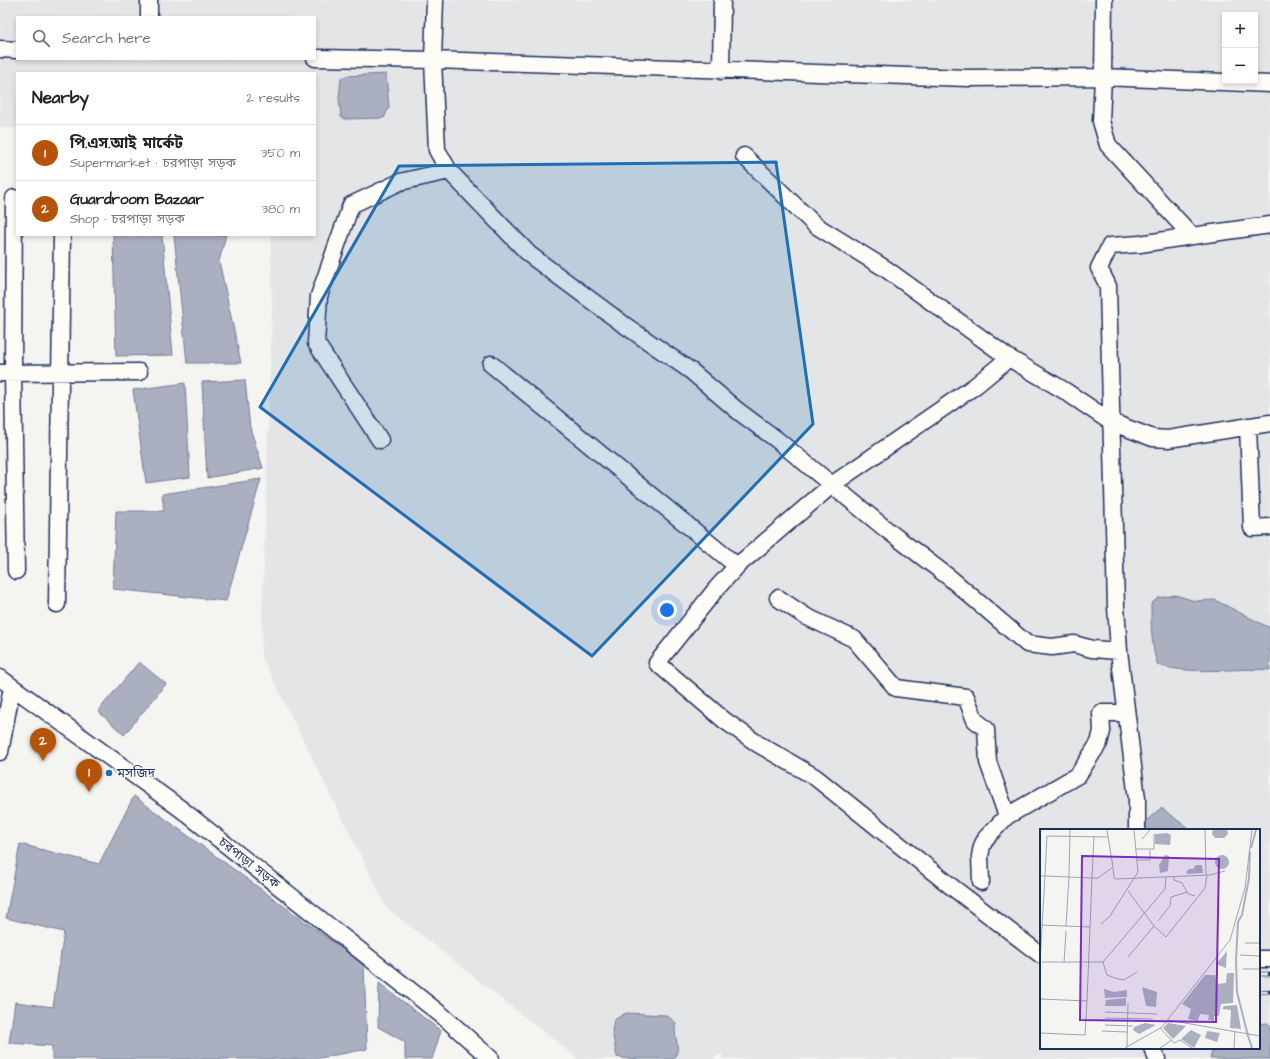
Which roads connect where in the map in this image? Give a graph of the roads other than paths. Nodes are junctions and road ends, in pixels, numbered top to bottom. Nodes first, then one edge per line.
1 (149, 0) edge
2 (435, 0) edge
3 (722, 0) edge
4 (1104, 0) edge
5 (149, 16) edge
6 (0, 49) edge
7 (16, 50) edge
8 (316, 58) edge
9 (433, 60) junction
10 (721, 71) junction
11 (1104, 77) junction
12 (1270, 84) edge
13 (744, 156) dead end
14 (449, 171) junction
15 (14, 198) dead end
16 (1270, 225) edge
17 (62, 236) edge
18 (1192, 236) junction
19 (1009, 358) junction
20 (491, 364) dead end
21 (60, 372) junction
22 (139, 372) dead end
23 (7, 373) edge
24 (1111, 422) junction
25 (1270, 423) edge
26 (1248, 426) junction
27 (380, 440) dead end
28 (833, 484) junction
29 (1270, 527) edge
30 (737, 566) junction
31 (16, 571) dead end
32 (778, 598) dead end
33 (57, 604) dead end
34 (1119, 652) junction
35 (6, 682) edge
36 (1126, 713) junction
37 (0, 752) edge
38 (1007, 816) junction
39 (1138, 829) edge
40 (980, 882) dead end
41 (1040, 954) edge
42 (1152, 1049) edge
43 (491, 1059) edge
44 (1157, 1059) edge

1 - 5 street
2 - 9 street
3 - 10 street
4 - 11 street
6 - 7 street
8 - 9 street
9 - 10 street
9 - 14 street
10 - 11 street
11 - 12 street
11 - 18 street
13 - 19 street
14 - 27 street
14 - 28 street
15 - 23 street
16 - 18 street
17 - 21 street
18 - 24 street
19 - 24 street
19 - 28 street
20 - 30 street
21 - 22 street
21 - 23 street
21 - 33 street
23 - 31 street
24 - 26 street
24 - 34 street
25 - 26 street
26 - 29 street
28 - 30 street
28 - 34 street
30 - 41 street
32 - 38 street
34 - 36 street
35 - 37 street
35 - 43 street, চরপাড়া সড়ক
36 - 38 street
36 - 39 street
38 - 40 street
42 - 44 street

